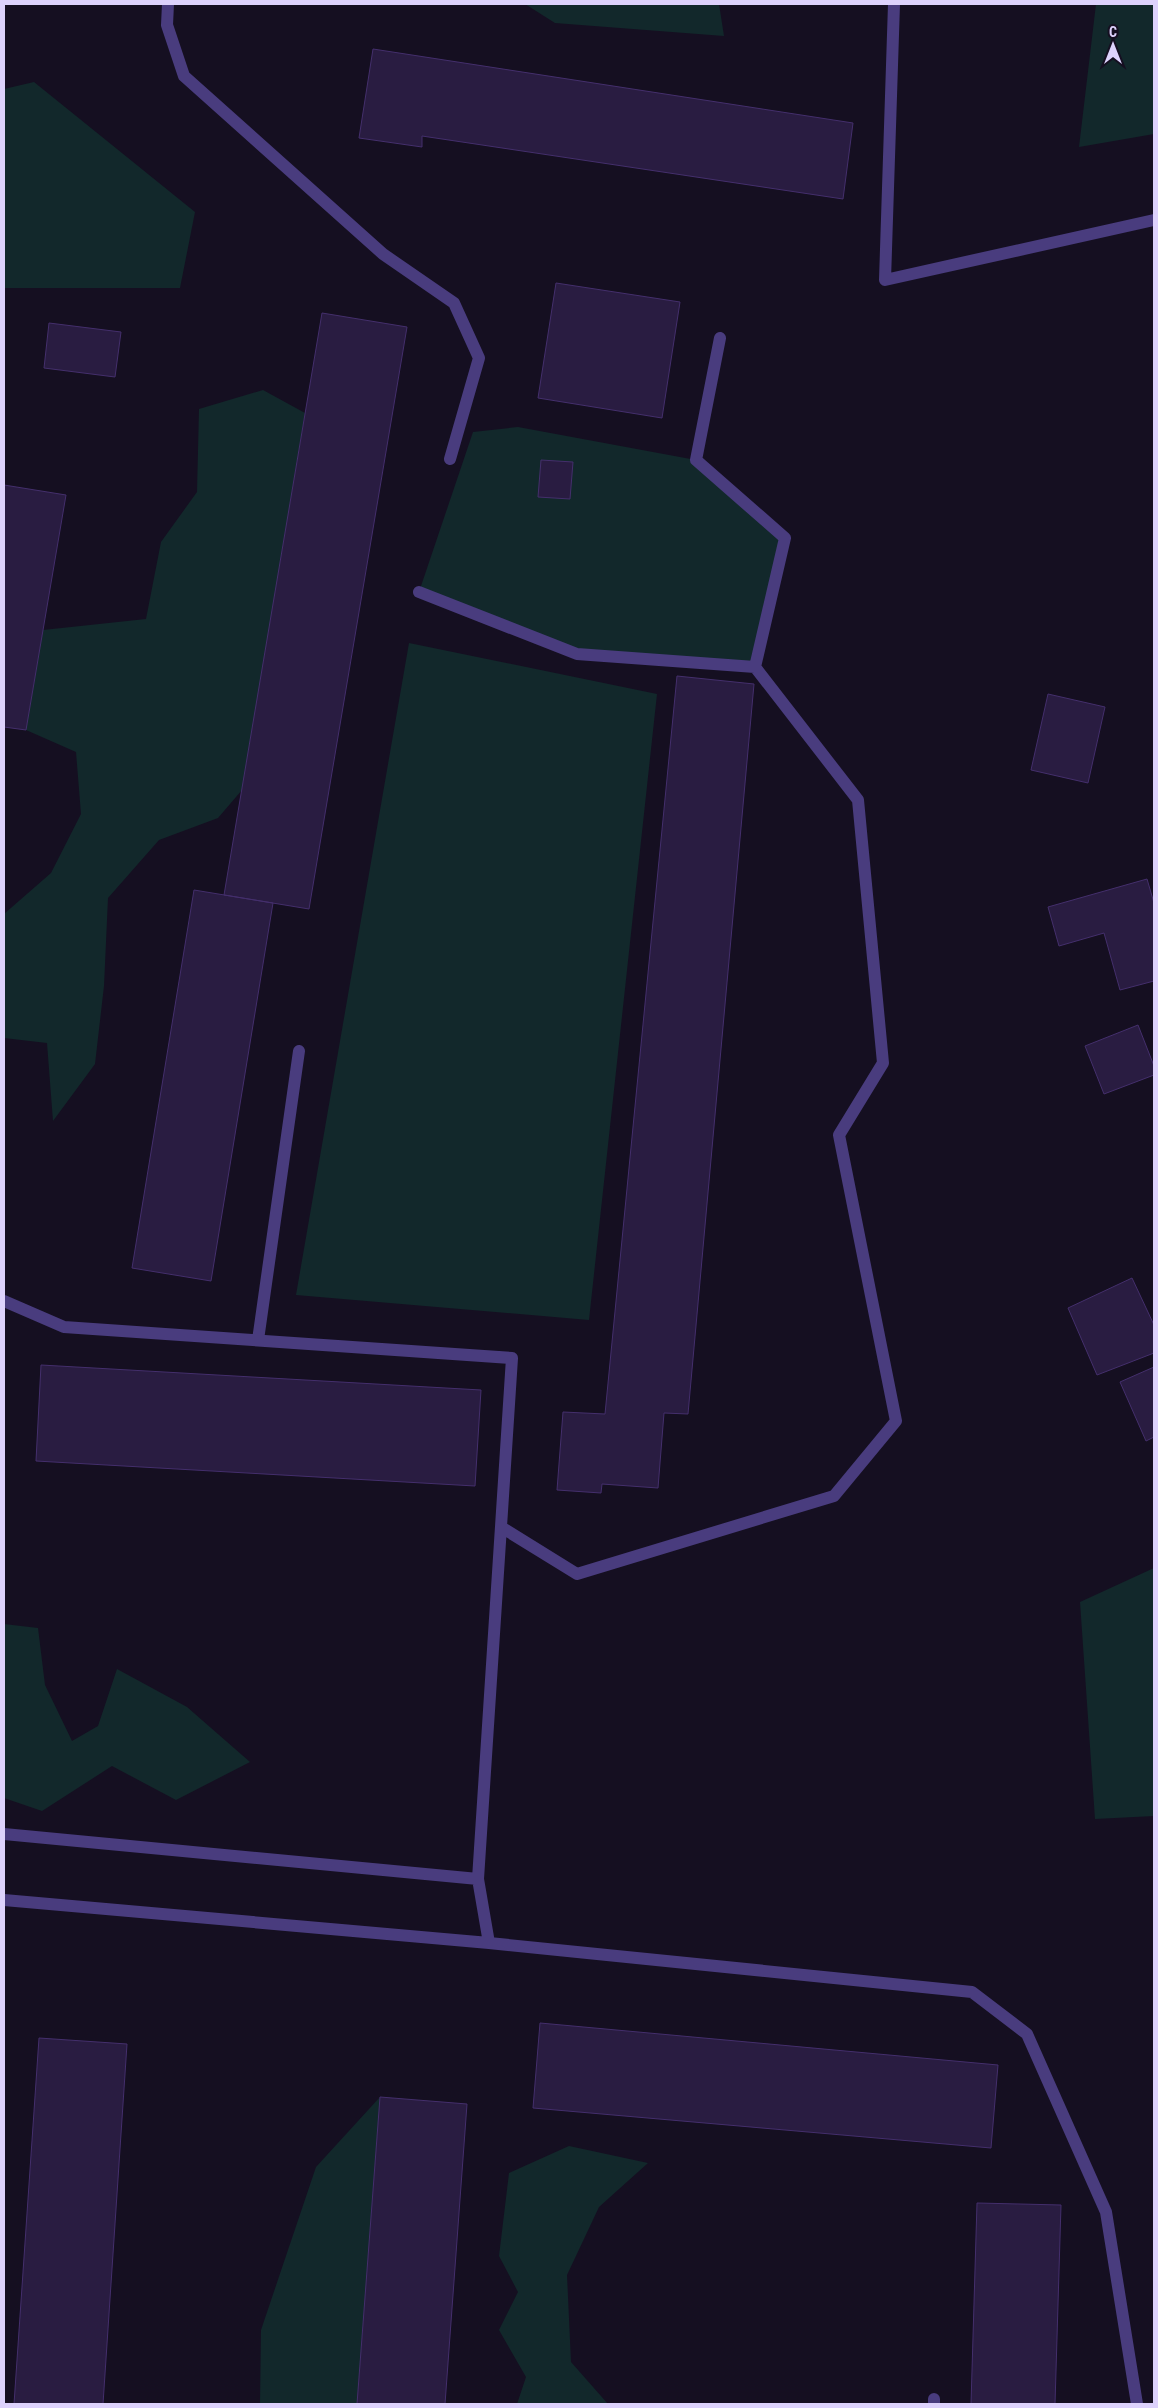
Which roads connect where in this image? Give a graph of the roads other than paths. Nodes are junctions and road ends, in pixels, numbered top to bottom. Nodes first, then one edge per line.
1 (168, 4) edge
2 (894, 4) edge
3 (1154, 220) edge
4 (720, 338) dead end
5 (450, 459) dead end
6 (419, 592) dead end
7 (755, 667) junction
8 (299, 1051) dead end
9 (4, 1301) edge
10 (258, 1340) junction
11 (501, 1528) junction
12 (4, 1834) edge
13 (478, 1879) junction
14 (4, 1900) edge
15 (489, 1942) junction
16 (1137, 2404) edge

1 - 5 lane
2 - 3 lane
4 - 7 lane
6 - 7 lane
7 - 11 lane
8 - 10 lane
9 - 10 lane
10 - 11 lane
11 - 13 lane
12 - 13 lane
13 - 15 lane
14 - 15 lane
15 - 16 lane

